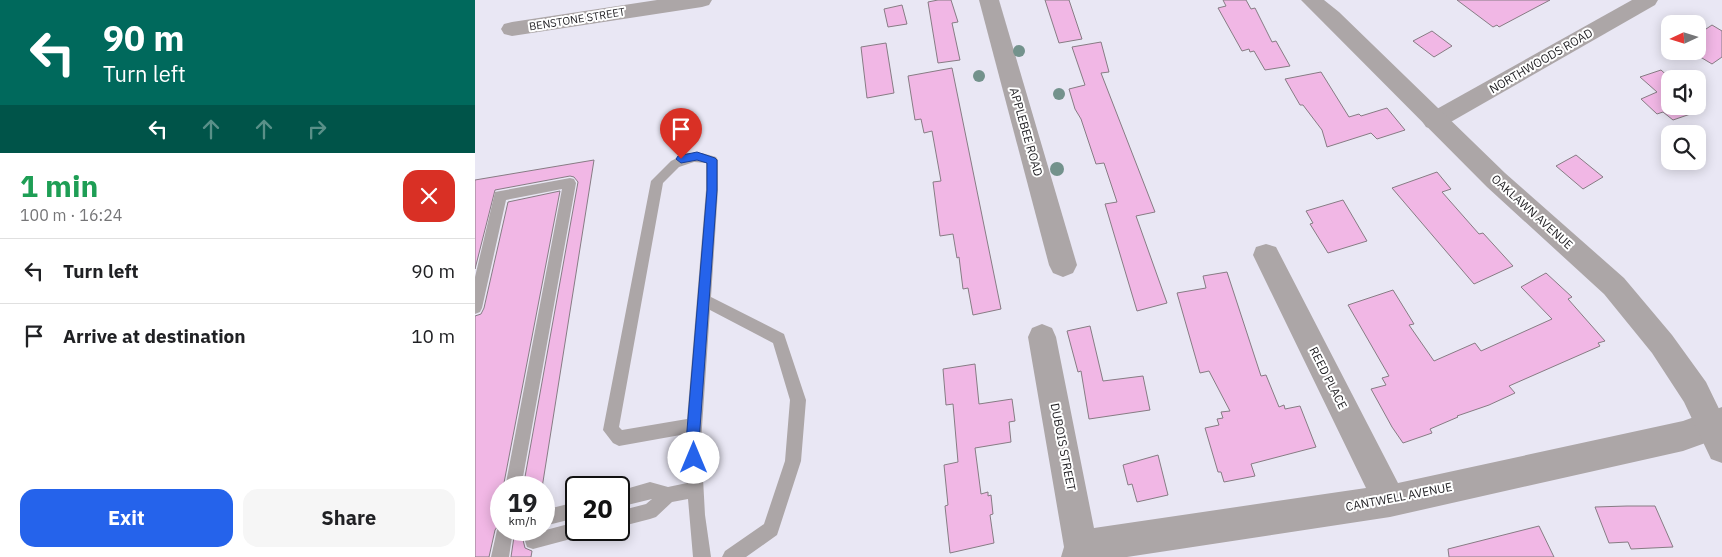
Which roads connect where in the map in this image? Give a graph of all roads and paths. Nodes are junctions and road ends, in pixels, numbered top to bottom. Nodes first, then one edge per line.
1 (702, 0) edge
2 (989, 0) edge
3 (1311, 0) edge
4 (1648, 0) edge
5 (512, 30) dead end
6 (1434, 121) junction
7 (1266, 255) dead end
8 (1063, 265) dead end
9 (704, 300) junction
10 (475, 308) edge
11 (1042, 337) dead end
12 (694, 425) junction
13 (1719, 432) edge
14 (515, 476) edge
15 (695, 490) junction
16 (630, 495) edge
17 (668, 495) junction
18 (1390, 501) junction
19 (630, 516) edge
20 (503, 541) edge
21 (1080, 552) edge
22 (499, 557) edge
23 (702, 557) edge
24 (731, 557) edge

1 - 5 street, BENSTONE STREET
2 - 8 street, APPLEBEE ROAD
3 - 6 street, OAKLAWN AVENUE
4 - 6 street, NORTHWOODS ROAD
6 - 13 street, OAKLAWN AVENUE
7 - 18 street, REED PLACE
9 - 12 lane
9 - 12 lane
9 - 24 lane
10 - 14 lane
11 - 21 street, DUBOIS STREET
12 - 15 lane
13 - 18 street, CANTWELL AVENUE
15 - 17 lane
15 - 23 lane
16 - 17 lane
17 - 19 lane
18 - 21 street, CANTWELL AVENUE
20 - 22 lane

